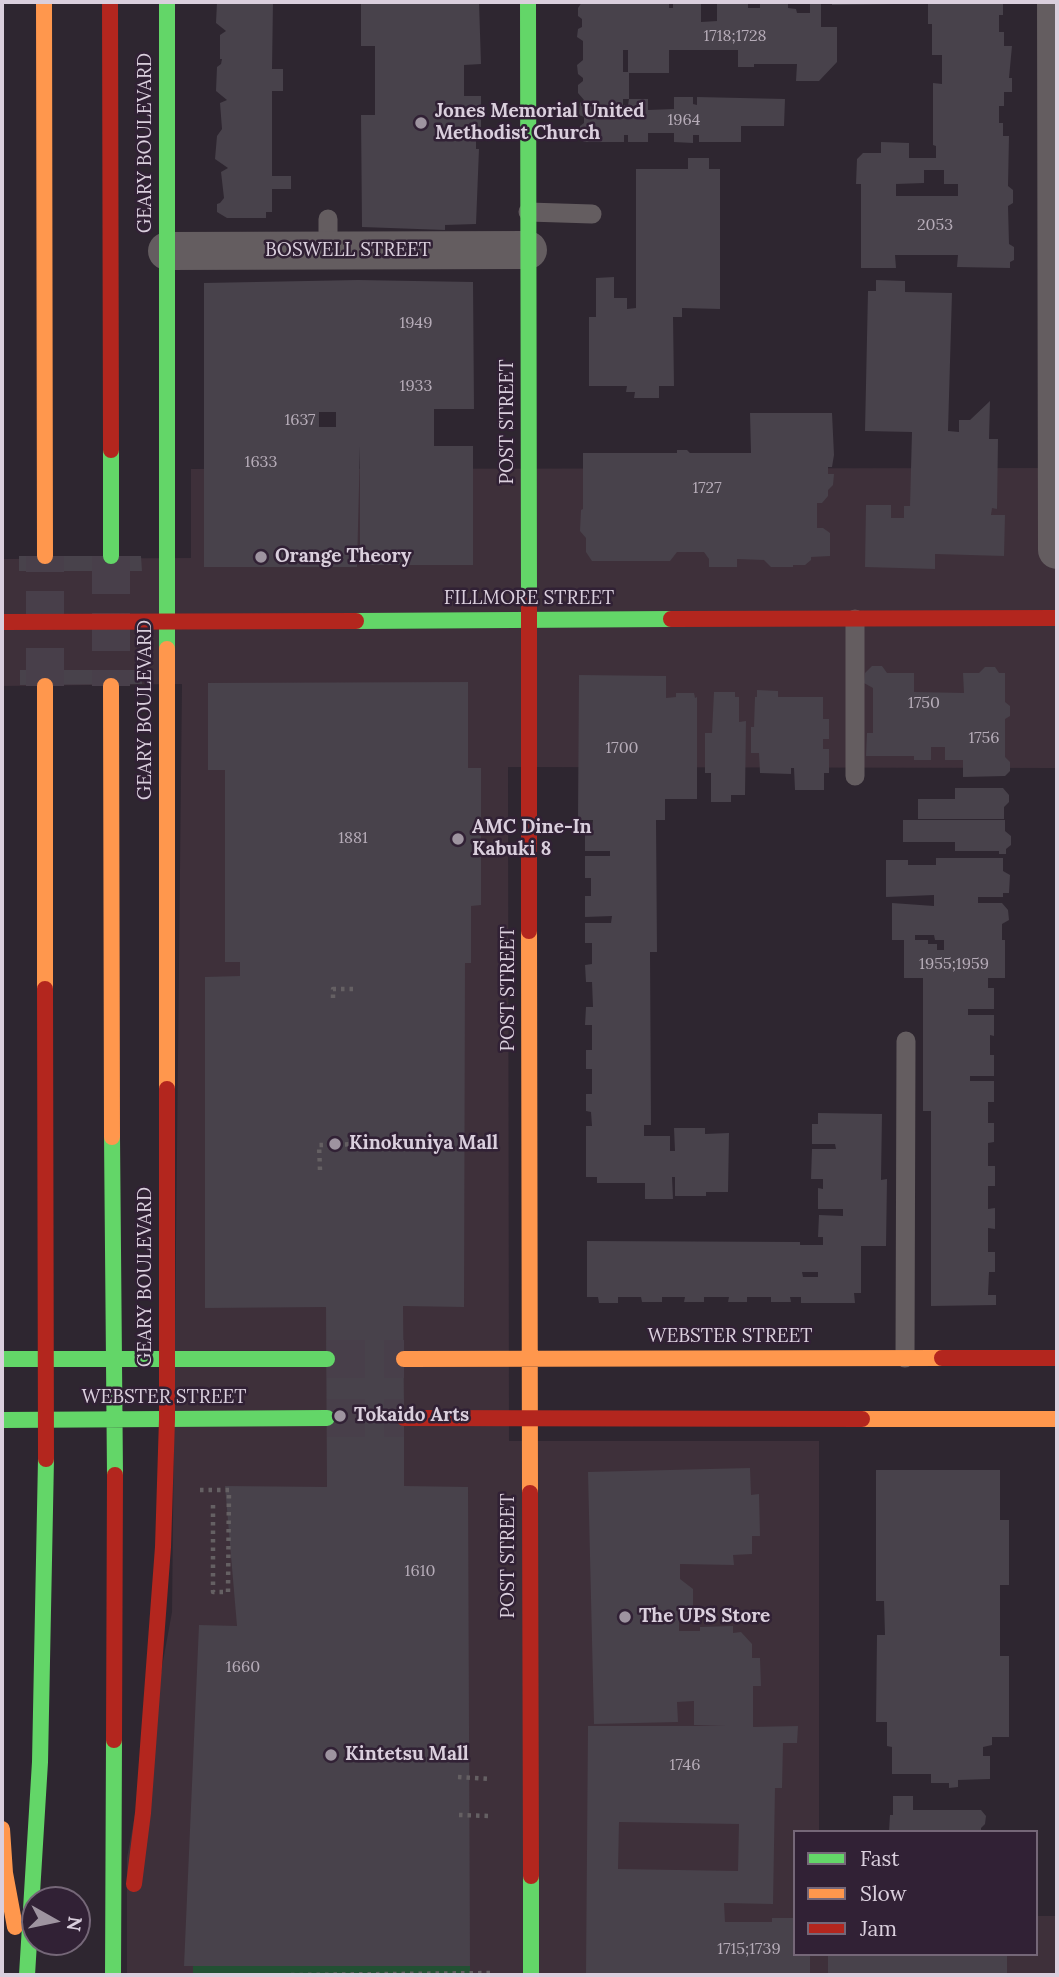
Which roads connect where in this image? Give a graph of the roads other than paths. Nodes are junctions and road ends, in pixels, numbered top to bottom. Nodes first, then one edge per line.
1 (44, 2) edge
2 (110, 2) edge
3 (167, 2) edge
4 (528, 2) edge
5 (1056, 2) edge
6 (528, 212) junction
7 (592, 214) dead end
8 (528, 250) junction
9 (167, 251) junction
10 (1057, 550) edge
11 (45, 556) tunnel mouth
12 (111, 556) tunnel mouth
13 (1057, 618) edge
14 (855, 619) junction
15 (529, 621) junction
16 (2, 622) edge
17 (167, 622) junction
18 (45, 686) tunnel mouth
19 (111, 686) tunnel mouth
20 (855, 776) dead end
21 (906, 1041) dead end
22 (530, 1358) junction
23 (905, 1358) junction
24 (1057, 1358) edge
25 (2, 1359) edge
26 (45, 1359) junction
27 (113, 1359) junction
28 (167, 1359) junction
29 (327, 1359) tunnel mouth
30 (404, 1359) tunnel mouth
31 (327, 1418) tunnel mouth
32 (404, 1418) tunnel mouth
33 (530, 1418) junction
34 (166, 1419) junction
35 (1057, 1419) edge
36 (2, 1420) edge
37 (46, 1420) junction
38 (114, 1420) junction
39 (2, 1829) edge
40 (27, 1975) edge
41 (113, 1975) edge
42 (531, 1975) edge

1 - 11 main road
2 - 12 main road, GEARY BOULEVARD
3 - 9 main road, GEARY BOULEVARD
4 - 6 main road, POST STREET
5 - 10 street
6 - 7 lane
6 - 8 main road, POST STREET
8 - 9 street, BOSWELL STREET
8 - 15 main road, POST STREET
9 - 17 main road, GEARY BOULEVARD
13 - 14 main road, FILLMORE STREET
14 - 15 main road, FILLMORE STREET
14 - 20 lane
15 - 17 main road, FILLMORE STREET
15 - 22 main road, POST STREET
16 - 17 main road, FILLMORE STREET
17 - 28 main road, GEARY BOULEVARD
18 - 26 main road
19 - 27 main road, GEARY BOULEVARD
21 - 23 lane
22 - 23 main road, WEBSTER STREET
22 - 30 main road, WEBSTER STREET
22 - 33 main road, POST STREET
23 - 24 main road, WEBSTER STREET
25 - 26 main road, WEBSTER STREET
26 - 27 main road, WEBSTER STREET
26 - 37 main road
27 - 28 main road, WEBSTER STREET
27 - 38 main road, GEARY BOULEVARD
28 - 29 main road, WEBSTER STREET
28 - 34 main road, GEARY BOULEVARD
31 - 34 main road, WEBSTER STREET
32 - 33 main road
33 - 35 main road
33 - 42 main road, POST STREET
34 - 38 main road, WEBSTER STREET
34 - 41 main road, GEARY BOULEVARD
36 - 37 main road, WEBSTER STREET
37 - 38 main road, WEBSTER STREET
37 - 40 main road
38 - 41 main road, GEARY BOULEVARD
39 - 40 main road

